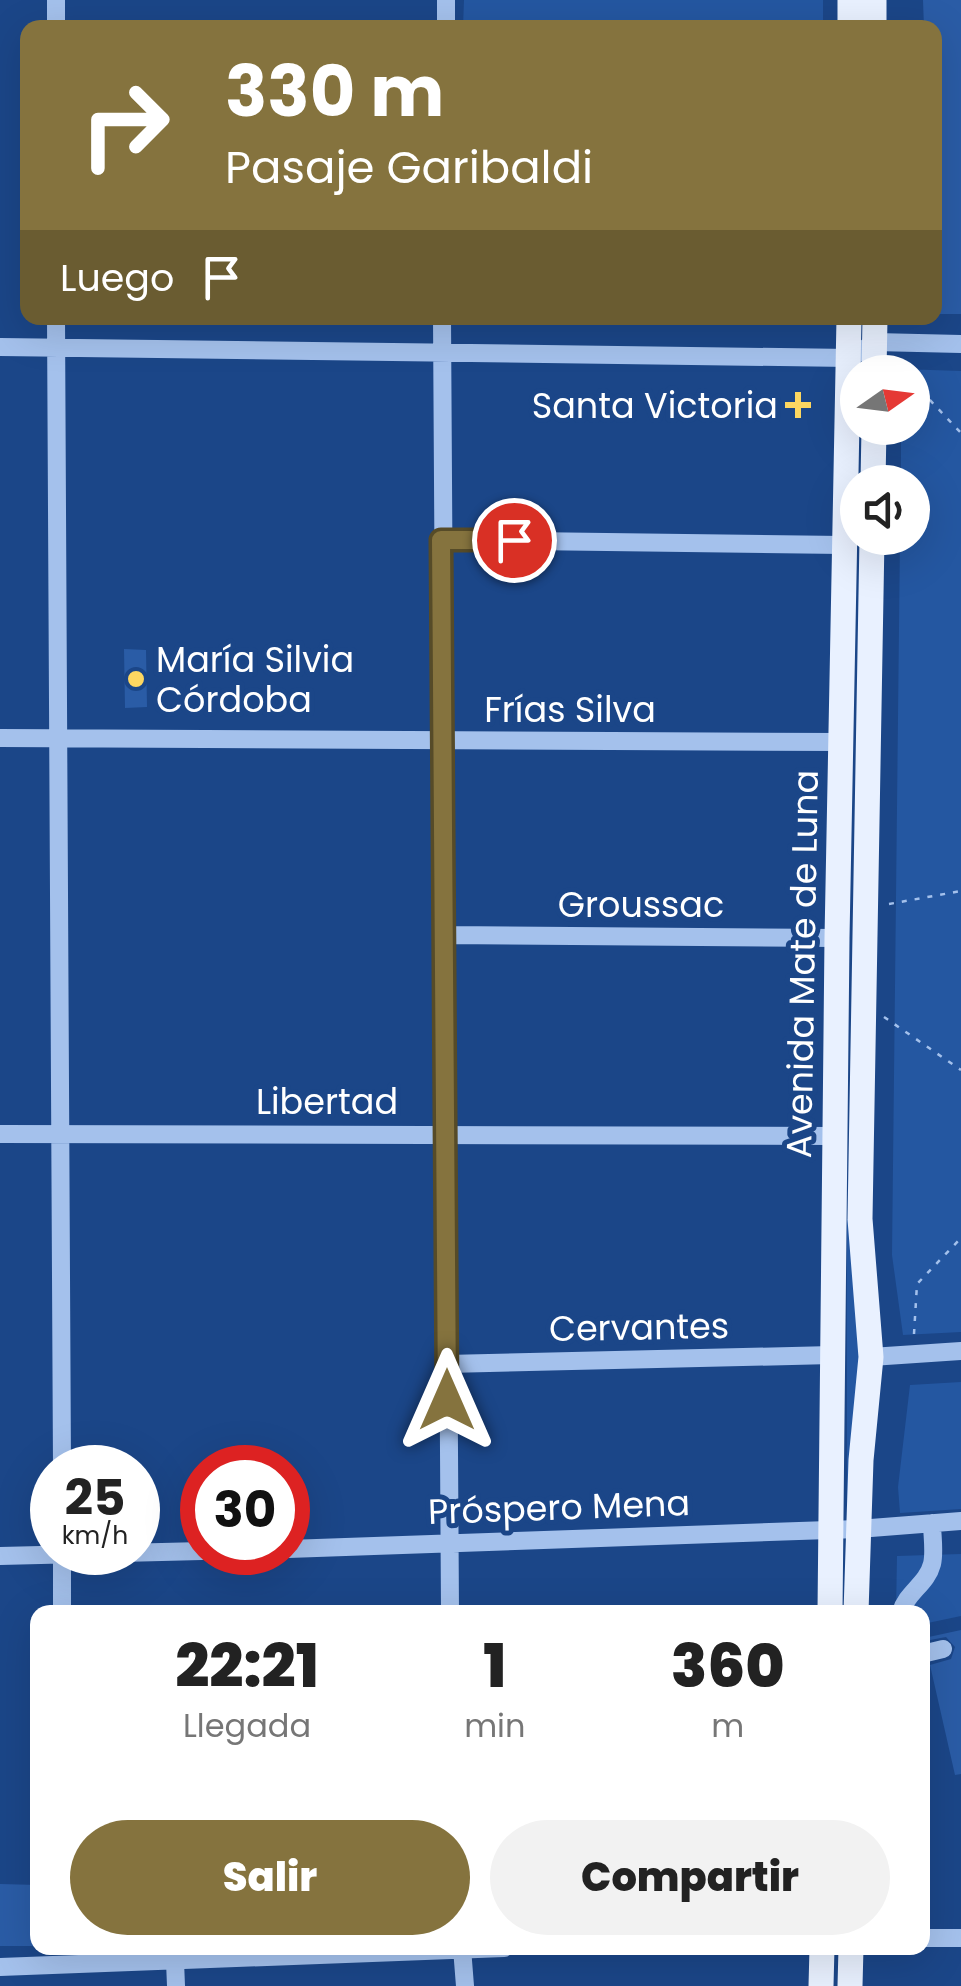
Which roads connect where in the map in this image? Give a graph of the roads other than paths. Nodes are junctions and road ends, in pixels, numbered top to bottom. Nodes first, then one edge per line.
1 (56, 325) edge
2 (442, 325) edge
3 (849, 325) edge
4 (875, 330) edge
5 (961, 344) edge
6 (0, 346) edge
7 (56, 347) junction
8 (441, 354) junction
9 (850, 355) edge
10 (853, 355) edge
11 (874, 355) edge
12 (840, 358) edge
13 (441, 540) junction
14 (840, 545) edge
15 (843, 555) edge
16 (872, 555) edge
17 (0, 738) edge
18 (59, 738) junction
19 (442, 741) junction
20 (840, 742) junction
21 (445, 935) junction
22 (836, 938) junction
23 (62, 1132) junction
24 (0, 1134) edge
25 (447, 1134) junction
26 (834, 1136) junction
27 (961, 1351) edge
28 (832, 1355) junction
29 (871, 1357) junction
30 (447, 1364) junction
31 (62, 1445) edge
32 (961, 1521) edge
33 (932, 1523) junction
34 (845, 1529) junction
35 (449, 1544) junction
36 (310, 1548) edge
37 (30, 1555) edge
38 (0, 1556) edge
39 (62, 1575) edge
40 (62, 1605) edge
41 (450, 1605) edge
42 (831, 1605) edge
43 (855, 1605) edge
44 (903, 1605) edge
45 (943, 1649) dead end
46 (930, 1652) edge
47 (930, 1938) edge
48 (961, 1938) edge
49 (307, 1955) edge
50 (463, 1955) edge
51 (822, 1955) edge
52 (851, 1955) edge
53 (62, 1956) edge
54 (175, 1961) junction
55 (0, 1967) edge
56 (176, 1986) edge
57 (465, 1986) edge
58 (821, 1986) edge
59 (850, 1986) edge

1 - 7 street
2 - 8 street
3 - 9 main road, Avenida Mate de Luna
4 - 5 street
4 - 10 street
4 - 11 main road
6 - 7 street
7 - 8 street
7 - 18 street
8 - 12 street
8 - 13 street
13 - 14 street
13 - 19 street
15 - 20 main road, Avenida Mate de Luna
16 - 29 main road, Avenida Mate de Luna
17 - 18 street, Frías Silva
18 - 19 street, Frías Silva
18 - 23 street
19 - 20 street, Frías Silva
19 - 21 street
20 - 22 main road, Avenida Mate de Luna
21 - 22 street, Groussac
21 - 25 street
22 - 26 main road, Avenida Mate de Luna
23 - 24 street, Libertad
23 - 25 street, Libertad
23 - 31 street
25 - 26 street, Libertad
25 - 30 street
26 - 28 main road, Avenida Mate de Luna
27 - 29 street
28 - 30 street, Cervantes
28 - 34 main road, Avenida Mate de Luna
29 - 34 main road, Avenida Mate de Luna
30 - 35 street
32 - 33 street, Próspero Mena
33 - 34 street, Próspero Mena
33 - 44 street
34 - 35 street, Próspero Mena
34 - 42 main road, Avenida Mate de Luna
34 - 43 main road, Avenida Mate de Luna
35 - 36 street, Próspero Mena
35 - 41 street
37 - 38 street
39 - 40 street
45 - 46 street
47 - 48 street
49 - 54 street
50 - 57 street
51 - 58 main road
52 - 59 main road
53 - 54 street
53 - 55 street
54 - 56 street

